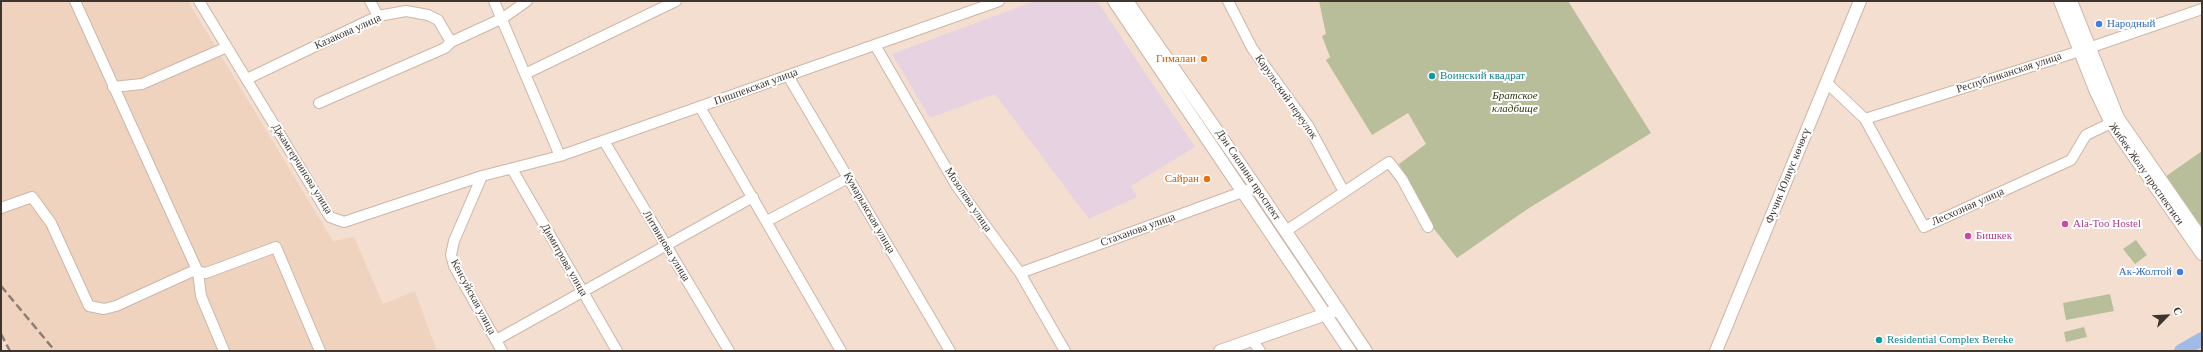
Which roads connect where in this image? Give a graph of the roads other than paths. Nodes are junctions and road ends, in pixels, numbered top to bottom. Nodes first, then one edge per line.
1 (75, 1) edge
2 (199, 1) edge
3 (370, 1) edge
4 (494, 1) edge
5 (527, 1) edge
6 (676, 1) edge
7 (999, 1) edge
8 (1114, 1) edge
9 (1127, 1) edge
10 (1228, 1) edge
11 (1860, 1) edge
12 (2060, 1) edge
13 (2071, 1) edge
14 (2202, 9) edge
15 (378, 16) junction
16 (502, 18) junction
17 (451, 42) junction
18 (875, 45) junction
19 (227, 47) junction
20 (2084, 49) junction
21 (525, 74) junction
22 (788, 76) junction
23 (247, 79) junction
24 (1827, 83) junction
25 (113, 87) junction
26 (319, 103) dead end
27 (700, 107) junction
28 (1865, 119) junction
29 (2111, 123) junction
30 (604, 141) junction
31 (560, 156) junction
32 (512, 169) junction
33 (482, 176) junction
34 (848, 178) junction
35 (1256, 187) junction
36 (1243, 191) junction
37 (1344, 192) junction
38 (753, 196) junction
39 (1, 208) edge
40 (767, 221) junction
41 (1428, 227) dead end
42 (1286, 231) junction
43 (2202, 239) edge
44 (666, 245) junction
45 (2202, 254) edge
46 (198, 272) junction
47 (1020, 273) junction
48 (583, 292) junction
49 (1338, 309) junction
50 (1325, 314) junction
51 (496, 340) junction
52 (1252, 340) junction
53 (224, 351) edge
54 (320, 351) edge
55 (502, 351) edge
56 (617, 351) edge
57 (729, 351) edge
58 (841, 351) edge
59 (950, 351) edge
60 (1065, 351) edge
61 (1220, 351) edge
62 (1260, 351) edge
63 (1350, 351) edge
64 (1366, 351) edge
65 (1716, 351) edge

1 - 25 street
2 - 19 street, Джамгерчинова улица
3 - 15 street
4 - 16 street
5 - 16 street
6 - 21 street
7 - 18 street, Пишпекская улица
8 - 36 main road, Дэн Сяопина проспект
9 - 35 main road, Дэн Сяопина проспект
10 - 37 street, Карульский переулок
11 - 24 main road, Фучик Юлиус көчөсү
12 - 20 main road, Жибек Жолу проспектиси
13 - 20 main road, Жибек Жолу проспектиси
14 - 20 street, Республиканская улица
15 - 17 street, Казакова улица
15 - 23 street, Казакова улица
16 - 17 street
16 - 21 street
17 - 26 street
18 - 22 street, Пишпекская улица
18 - 47 street, Мозолева улица
19 - 23 street, Джамгерчинова улица
19 - 25 street
20 - 28 street, Республиканская улица
20 - 29 main road, Жибек Жолу проспектиси
20 - 43 main road, Жибек Жолу проспектиси
21 - 31 street
22 - 27 street, Пишпекская улица
22 - 34 street, Кумарыкская улица
23 - 33 street, Джамгерчинова улица
24 - 28 street
24 - 65 main road, Фучик Юлиус көчөсү
25 - 46 street
27 - 30 street, Пишпекская улица
27 - 38 street
28 - 29 street, Лесхозная улица
29 - 45 main road, Жибек Жолу проспектиси
30 - 31 street, Пишпекская улица
30 - 44 street, Литвинова улица
31 - 32 street, Пишпекская улица
32 - 33 street, Джамгерчинова улица
32 - 48 street, Димитрова улица
33 - 51 street, Кенсуйская улица
34 - 40 street
34 - 59 street, Кумарыкская улица
35 - 36 street, Стаханова улица
35 - 42 main road, Дэн Сяопина проспект
36 - 47 street, Стаханова улица
36 - 50 main road, Дэн Сяопина проспект
37 - 41 street
37 - 42 street
38 - 40 street
38 - 44 street
39 - 46 street
40 - 58 street
42 - 49 main road, Дэн Сяопина проспект
44 - 48 street
44 - 57 street, Литвинова улица
46 - 53 street
46 - 54 street
47 - 60 street, Мозолева улица
48 - 51 street
48 - 56 street, Димитрова улица
49 - 50 main road
49 - 64 main road, Дэн Сяопина проспект
50 - 52 main road
50 - 63 main road, Дэн Сяопина проспект
51 - 55 street, Кенсуйская улица
52 - 61 main road
52 - 62 street

